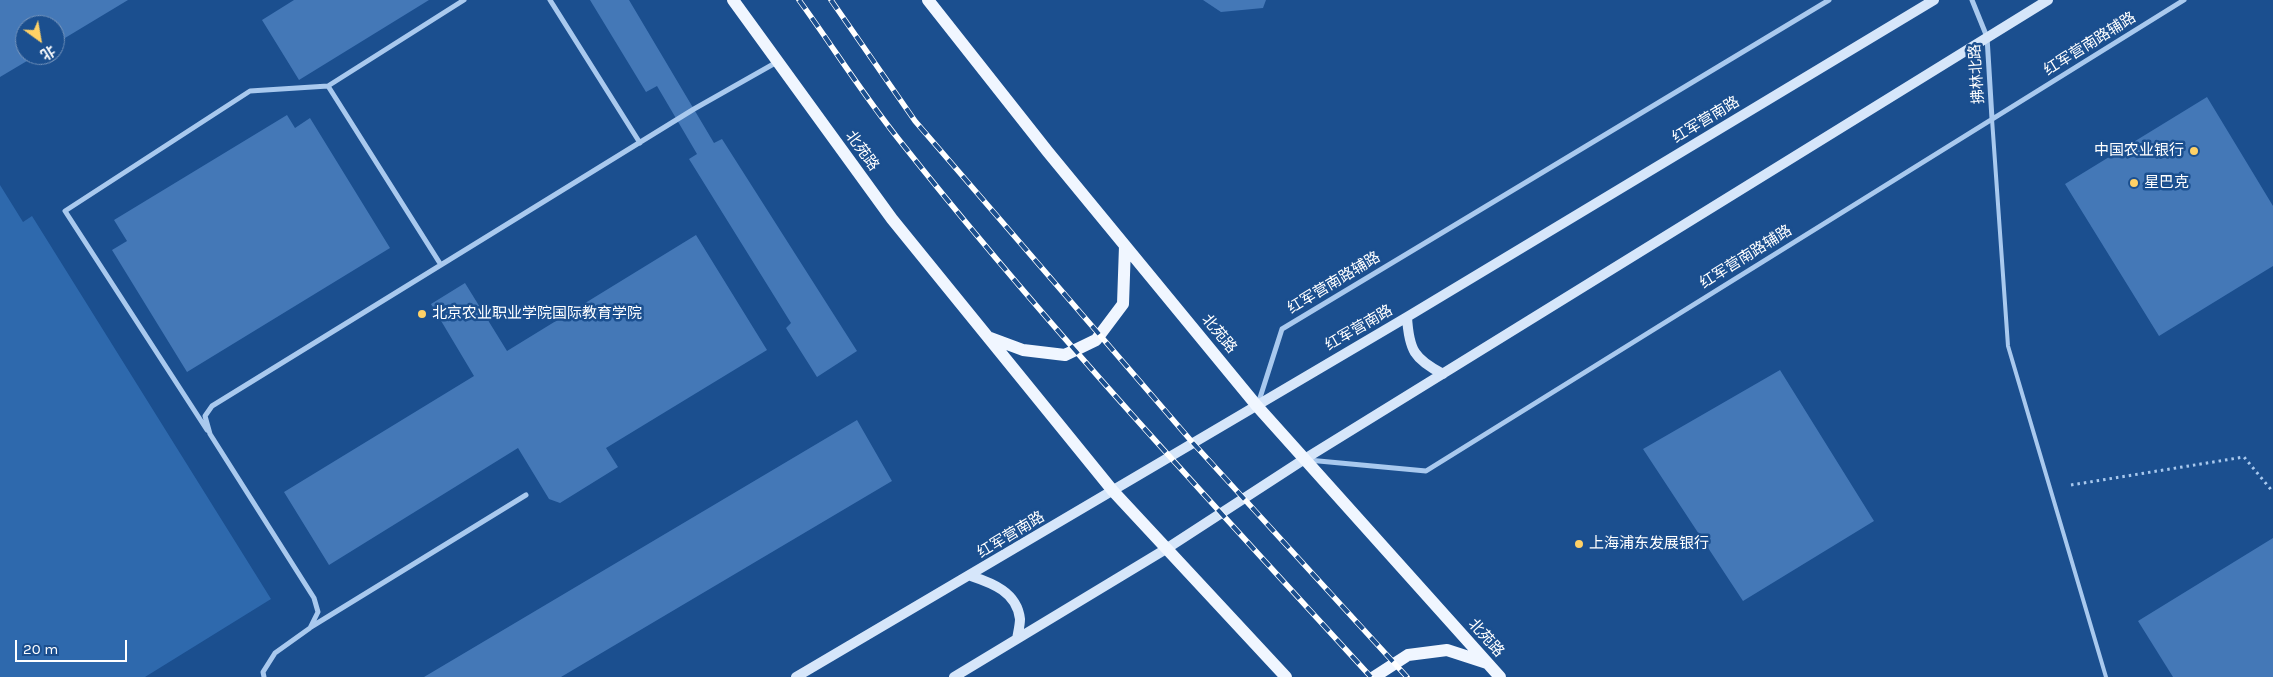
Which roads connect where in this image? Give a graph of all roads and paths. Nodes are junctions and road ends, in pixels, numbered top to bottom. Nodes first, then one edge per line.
1 (464, 0) edge
2 (550, 0) edge
3 (733, 0) edge
4 (928, 0) edge
5 (1828, 0) edge
6 (1934, 0) edge
7 (1972, 0) edge
8 (2048, 0) edge
9 (2184, 0) edge
10 (1987, 37) junction
11 (777, 62) junction
12 (328, 86) junction
13 (1992, 119) junction
14 (640, 142) junction
15 (1125, 246) junction
16 (441, 265) junction
17 (1407, 317) junction
18 (987, 336) junction
19 (1443, 374) junction
20 (1257, 406) junction
21 (210, 434) junction
22 (1303, 460) junction
23 (2050, 488) junction
24 (1113, 492) junction
25 (2273, 492) edge
26 (526, 495) dead end
27 (1166, 549) junction
28 (971, 576) junction
29 (310, 628) junction
30 (1017, 639) junction
31 (1487, 663) junction
32 (264, 677) edge
33 (796, 677) edge
34 (954, 677) edge
35 (1286, 677) edge
36 (1374, 677) edge
37 (1500, 677) edge
38 (2106, 677) edge

1 - 12 street
2 - 14 street
3 - 11 main road, 北苑路
4 - 15 main road, 北苑路
5 - 20 street, 红军营南路辅路
6 - 17 main road, 红军营南路
7 - 10 street, 拂林北路
8 - 10 main road
9 - 13 street, 红军营南路辅路
10 - 13 street, 拂林北路
10 - 19 main road
11 - 14 street
11 - 18 main road, 北苑路
12 - 16 street
12 - 21 street
13 - 22 street, 红军营南路辅路
13 - 23 lane
14 - 16 street
15 - 18 main road
15 - 20 main road, 北苑路
16 - 21 street
17 - 19 main road
17 - 20 main road, 红军营南路
18 - 24 main road, 北苑路
19 - 22 main road
20 - 22 main road, 北苑路
20 - 24 main road, 红军营南路
21 - 29 street
22 - 27 main road
22 - 31 main road, 北苑路
23 - 25 path
23 - 38 lane
24 - 27 main road, 北苑路
24 - 28 main road, 红军营南路
26 - 29 street
27 - 30 main road
27 - 35 main road, 北苑路
28 - 30 main road
28 - 33 main road, 红军营南路
29 - 32 street
30 - 34 main road
31 - 36 main road
31 - 37 main road, 北苑路

